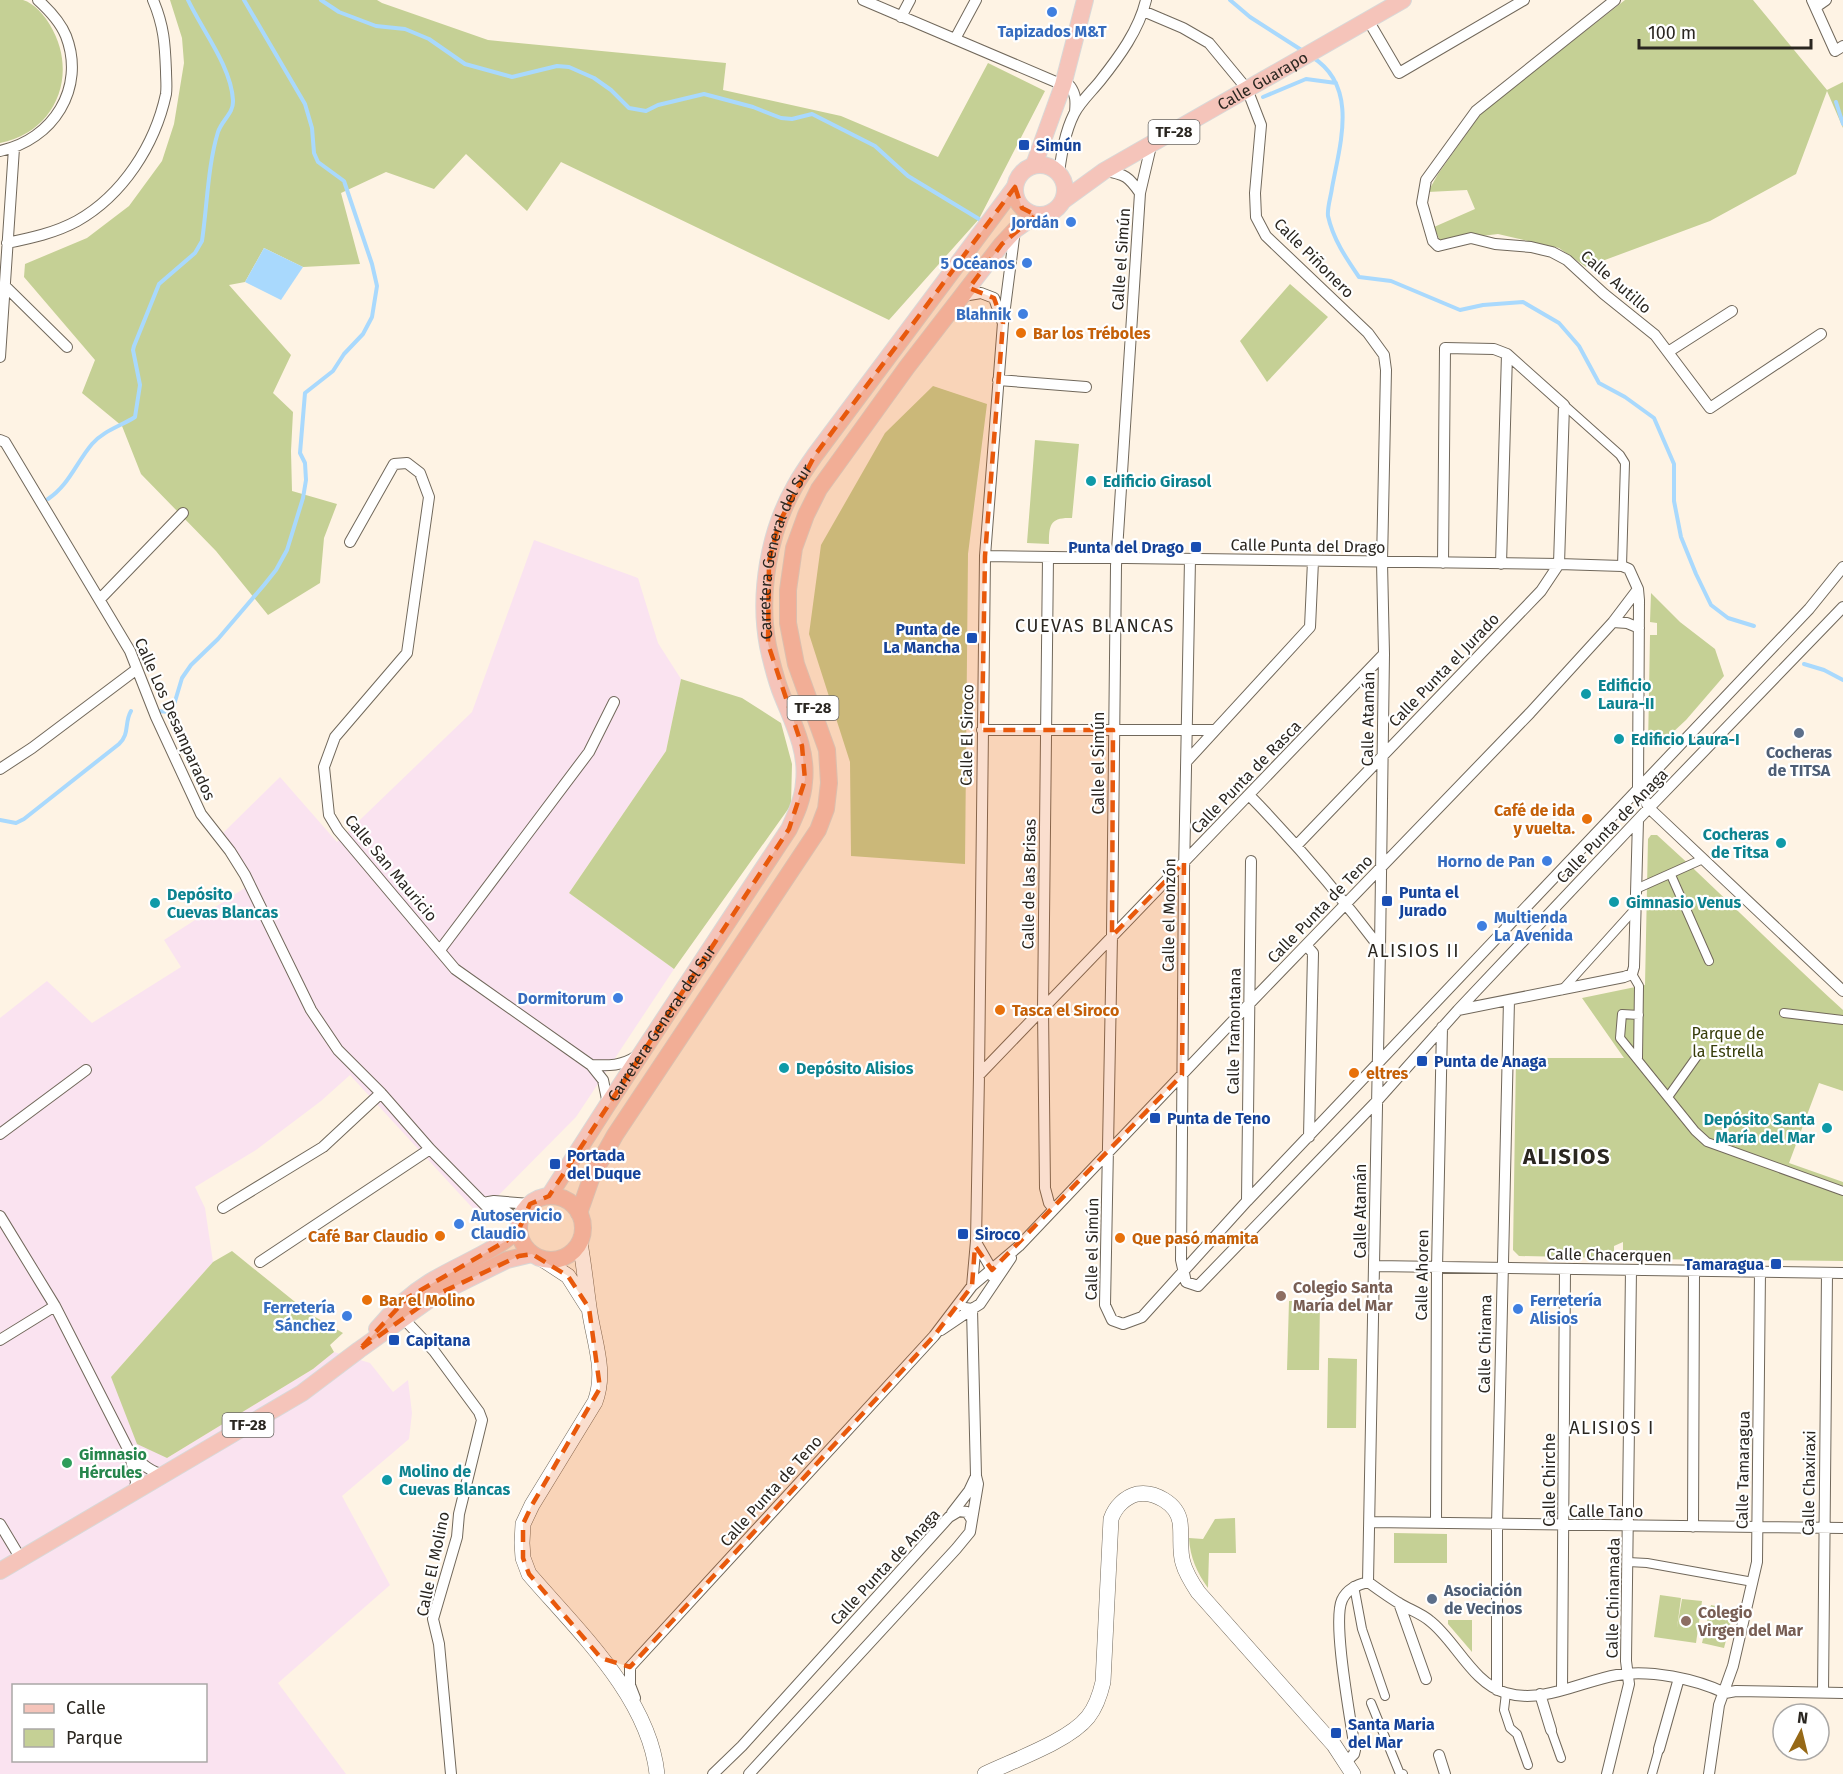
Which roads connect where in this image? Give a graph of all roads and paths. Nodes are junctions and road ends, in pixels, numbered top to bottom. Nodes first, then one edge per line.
1 (38, 0) edge
2 (153, 0) edge
3 (863, 0) edge
4 (910, 0) edge
5 (976, 0) edge
6 (1085, 0) edge
7 (1146, 0) edge
8 (1403, 0) edge
9 (1524, 0) edge
10 (1826, 0) edge
11 (1608, 2) edge
12 (1814, 4) edge
13 (1143, 11) junction
14 (901, 17) junction
15 (1368, 20) junction
16 (955, 39) junction
17 (1839, 48) edge
18 (1063, 85) junction
19 (1247, 89) junction
20 (1075, 112) junction
21 (1151, 146) junction
22 (14, 148) junction
23 (0, 151) edge
24 (1034, 165) junction
25 (1104, 171) junction
26 (1059, 172) junction
27 (1015, 187) junction
28 (1140, 193) junction
29 (1064, 200) junction
30 (1036, 215) junction
31 (1015, 230) junction
32 (7, 243) junction
33 (5, 286) junction
34 (963, 296) junction
35 (1732, 311) dead end
36 (1003, 323) junction
37 (1821, 334) dead end
38 (67, 347) dead end
39 (1668, 352) junction
40 (1507, 354) junction
41 (1384, 355) joint
42 (0, 357) edge
43 (998, 380) junction
44 (1086, 387) dead end
45 (1564, 405) junction
46 (0, 440) edge
47 (183, 513) dead end
48 (350, 542) dead end
49 (985, 556) junction
50 (1048, 557) junction
51 (1116, 558) junction
52 (1190, 559) junction
53 (1312, 561) junction
54 (1382, 562) junction
55 (1443, 563) junction
56 (1501, 564) junction
57 (1559, 564) junction
58 (1843, 567) edge
59 (1626, 568) junction
60 (1638, 589) junction
61 (100, 599) junction
62 (1843, 607) edge
63 (1613, 622) junction
64 (1639, 628) junction
65 (1384, 654) junction
66 (137, 669) junction
67 (614, 702) dead end
68 (982, 730) junction
69 (1047, 730) junction
70 (1113, 730) junction
71 (1188, 730) junction
72 (1215, 730) junction
73 (1382, 757) junction
74 (1187, 761) junction
75 (0, 769) edge
76 (1638, 787) junction
77 (1249, 795) junction
78 (1649, 808) junction
79 (1638, 820) junction
80 (1297, 845) junction
81 (1703, 859) junction
82 (1251, 861) dead end
83 (1184, 862) junction
84 (1380, 869) junction
85 (1671, 875) junction
86 (1636, 889) junction
87 (1346, 903) junction
88 (1635, 909) junction
89 (1112, 936) junction
90 (1305, 945) junction
91 (1380, 948) junction
92 (440, 950) junction
93 (1709, 961) dead end
94 (1628, 975) junction
95 (1562, 990) junction
96 (1843, 991) edge
97 (1509, 1000) junction
98 (1250, 1003) junction
99 (1043, 1009) junction
100 (1458, 1010) junction
101 (1784, 1013) dead end
102 (1639, 1015) junction
103 (1843, 1020) edge
104 (1442, 1028) junction
105 (1700, 1052) dead end
106 (642, 1053) junction
107 (1638, 1058) junction
108 (1378, 1062) junction
109 (591, 1065) junction
110 (86, 1070) dead end
111 (1182, 1075) junction
112 (979, 1076) junction
113 (381, 1093) junction
114 (1668, 1097) junction
115 (1376, 1102) junction
116 (608, 1104) junction
117 (0, 1134) edge
118 (1309, 1137) junction
119 (430, 1149) junction
120 (1108, 1153) junction
121 (1843, 1191) edge
122 (549, 1196) junction
123 (1247, 1201) junction
124 (483, 1203) junction
125 (530, 1204) junction
126 (223, 1208) dead end
127 (1054, 1209) junction
128 (579, 1213) junction
129 (0, 1216) edge
130 (519, 1225) junction
131 (976, 1241) junction
132 (579, 1243) junction
133 (1019, 1246) junction
134 (537, 1256) junction
135 (260, 1262) dead end
136 (1375, 1266) junction
137 (1437, 1268) junction
138 (1502, 1269) junction
139 (1565, 1269) junction
140 (992, 1270) junction
141 (1631, 1270) junction
142 (1694, 1271) junction
143 (1760, 1271) junction
144 (1183, 1272) junction
145 (1827, 1273) junction
146 (1843, 1273) edge
147 (972, 1286) junction
148 (986, 1296) junction
149 (959, 1300) junction
150 (55, 1306) junction
151 (589, 1308) junction
152 (972, 1309) junction
153 (403, 1318) junction
154 (1124, 1324) joint
155 (948, 1326) junction
156 (972, 1334) junction
157 (934, 1336) junction
158 (0, 1340) edge
159 (359, 1350) junction
160 (129, 1451) junction
161 (165, 1475) junction
162 (976, 1476) junction
163 (133, 1494) junction
164 (949, 1517) junction
165 (972, 1520) junction
166 (1370, 1522) junction
167 (1436, 1523) junction
168 (0, 1524) edge
169 (1497, 1525) junction
170 (1564, 1526) junction
171 (1629, 1526) junction
172 (1693, 1527) junction
173 (1757, 1527) junction
174 (1824, 1528) junction
175 (1843, 1528) edge
176 (21, 1559) junction
177 (1628, 1562) junction
178 (0, 1571) edge
179 (1368, 1582) junction
180 (1753, 1582) junction
181 (1354, 1586) junction
182 (1399, 1603) junction
183 (601, 1658) junction
184 (630, 1667) junction
185 (1628, 1673) junction
186 (1679, 1678) junction
187 (1426, 1679) dead end
188 (1562, 1690) junction
189 (1501, 1691) junction
190 (1730, 1692) junction
191 (1823, 1693) junction
192 (1843, 1693) edge
193 (1540, 1694) junction
194 (1385, 1696) dead end
195 (1371, 1703) dead end
196 (636, 1708) junction
197 (1551, 1730) joint
198 (742, 1746) junction
199 (1659, 1749) joint
200 (1439, 1755) dead end
201 (1561, 1758) dead end
202 (1528, 1765) dead end
203 (1349, 1768) edge
204 (660, 1771) edge
205 (451, 1774) edge
206 (713, 1774) edge
207 (722, 1774) edge
208 (749, 1774) edge
209 (986, 1774) edge
210 (1402, 1774) edge
211 (1445, 1774) edge
212 (1607, 1774) edge
213 (1652, 1774) edge
214 (1709, 1774) edge

1 - 22 street
2 - 32 street
3 - 14 street
4 - 14 street
5 - 16 street
6 - 18 main road, TF-28
7 - 13 street
8 - 15 main road, Calle Guarapo / TF-28
9 - 15 street
10 - 12 street
11 - 39 street, Calle Autillo
12 - 17 street
13 - 19 street, Calle Piñonero
13 - 20 street
14 - 16 street
15 - 19 main road, Calle Guarapo / TF-28
16 - 18 street
18 - 20 street
18 - 24 main road, TF-28
19 - 21 main road, Calle Guarapo / TF-28
19 - 41 street, Calle Piñonero
20 - 26 street
21 - 25 main road, Calle Guarapo / TF-28
21 - 28 street, Calle el Simún
22 - 23 street
22 - 32 street
24 - 26 main road
24 - 27 main road, TF-28
25 - 28 street, Calle el Simún
25 - 29 main road, Calle Guarapo / TF-28
26 - 29 main road
27 - 30 main road
27 - 106 main road, Carretera General del Sur / TF-28
28 - 51 street, Calle el Simún
29 - 30 main road, TF-28
30 - 31 main road, Carretera General del Sur / TF-28
31 - 34 main road, Carretera General del Sur / TF-28
31 - 36 street, Calle El Siroco
32 - 33 street
33 - 38 street
33 - 42 street
34 - 36 street
34 - 128 main road, Carretera General del Sur / TF-28
35 - 39 street
36 - 43 street, Calle El Siroco
37 - 39 street, Calle Autillo
40 - 45 street
40 - 55 street
40 - 56 street
41 - 54 street, Calle Atamán
43 - 44 street
43 - 49 street, Calle El Siroco
45 - 57 street
45 - 59 street
46 - 61 street, Calle Los Desamparados
47 - 61 street
48 - 92 street, Calle San Mauricio
49 - 50 street, Calle Punta del Drago
49 - 68 street, Calle El Siroco
50 - 51 street, Calle Punta del Drago
50 - 69 street, Calle de las Brisas
51 - 52 street, Calle Punta del Drago
51 - 70 street, Calle el Simún
52 - 53 street, Calle Punta del Drago
52 - 71 street, Calle el Monzón
53 - 54 street, Calle Punta del Drago
53 - 72 street
54 - 55 street, Calle Punta del Drago
54 - 65 street, Calle Atamán
55 - 56 street, Calle Punta del Drago
56 - 57 street, Calle Punta del Drago
57 - 59 street, Calle Punta del Drago
57 - 73 street, Calle Punta el Jurado
58 - 76 street, Calle Punta de Anaga
59 - 60 street
60 - 63 street, Calle Punta de Teno
60 - 64 street
61 - 66 street, Calle Los Desamparados
62 - 78 street, Calle Punta de Anaga
63 - 64 street
63 - 84 street, Calle Punta de Teno
64 - 76 street
65 - 73 street, Calle Atamán
65 - 77 street, Calle Punta de Rasca
66 - 75 street
66 - 113 street, Calle Los Desamparados
67 - 92 street
68 - 69 street
68 - 112 street, Calle El Siroco
69 - 70 street
69 - 99 street, Calle de las Brisas
70 - 71 street
70 - 89 street, Calle el Simún
71 - 72 street
71 - 74 street, Calle el Monzón
72 - 74 street
73 - 80 street, Calle Punta el Jurado
73 - 84 street, Calle Atamán
74 - 83 street, Calle el Monzón
76 - 78 street
76 - 108 street, Calle Punta de Anaga
77 - 80 street
77 - 83 street, Calle Punta de Rasca
78 - 79 street, Calle Punta de Anaga
78 - 81 street
79 - 86 street
79 - 100 street, Calle Punta de Anaga
80 - 87 street
81 - 85 street
81 - 96 street
82 - 98 street, Calle Tramontana
83 - 89 street, Calle Punta de Rasca
83 - 111 street, Calle el Monzón
84 - 87 street, Calle Punta de Teno
84 - 91 street, Calle Atamán
85 - 86 street
85 - 93 street
86 - 88 street
87 - 90 street, Calle Punta de Teno
87 - 91 street
88 - 94 street
88 - 95 street
89 - 99 street, Calle Punta de Rasca
89 - 120 street, Calle el Simún
90 - 98 street, Calle Punta de Teno
90 - 118 street
91 - 108 street, Calle Atamán
92 - 109 street, Calle San Mauricio
94 - 95 street
94 - 102 street
95 - 97 street
97 - 100 street
97 - 138 street, Calle Chirama
98 - 111 street, Calle Punta de Teno
98 - 123 street, Calle Tramontana
99 - 112 street, Calle Punta de Rasca
99 - 127 street, Calle de las Brisas
100 - 104 street, Calle Punta de Anaga
101 - 103 street
102 - 107 street
102 - 107 street
104 - 115 street, Calle Punta de Anaga
104 - 137 street, Calle Ahoren
105 - 114 street
106 - 109 street
106 - 116 main road, Carretera General del Sur / TF-28
107 - 114 street
108 - 115 street, Calle Atamán
108 - 118 street, Calle Punta de Anaga
109 - 116 street, Calle San Mauricio
110 - 117 street
111 - 120 street, Calle Punta de Teno
111 - 144 street, Calle el Monzón
112 - 131 street, Calle El Siroco
113 - 119 street, Calle Los Desamparados
113 - 126 street
114 - 121 street
115 - 136 street, Calle Atamán
115 - 144 street, Calle Punta de Anaga
116 - 122 main road, Carretera General del Sur / TF-28
118 - 123 street, Calle Punta de Anaga
119 - 124 street, Calle Los Desamparados
119 - 135 street
120 - 127 street, Calle Punta de Teno
120 - 154 street, Calle el Simún
122 - 125 main road
122 - 128 main road
123 - 144 street, Calle Punta de Anaga
124 - 125 street
124 - 130 street, Calle Los Desamparados
125 - 130 main road, TF-28
127 - 133 street, Calle Punta de Teno
128 - 132 main road, TF-28
129 - 150 street
130 - 134 main road
130 - 159 main road, TF-28
131 - 140 street, Calle El Siroco
131 - 147 street, Calle El Siroco
132 - 134 main road, TF-28
132 - 151 main road
133 - 140 street, Calle Punta de Teno
133 - 148 street, Calle Punta de Teno
134 - 151 main road
134 - 153 main road, TF-28
136 - 137 street, Calle Chacerquen
136 - 166 street, Calle Atamán
137 - 138 street, Calle Chacerquen
137 - 167 street, Calle Ahoren
138 - 139 street, Calle Chacerquen
138 - 169 street, Calle Chirama
139 - 141 street, Calle Chacerquen
139 - 170 street, Calle Chirche
140 - 147 street, Calle Punta de Teno
140 - 148 street
141 - 142 street, Calle Chacerquen
141 - 171 street, Calle Chinamada
142 - 143 street, Calle Chacerquen
142 - 172 street
143 - 145 street, Calle Chacerquen
143 - 173 street, Calle Tamaragua
144 - 154 street, Calle Punta de Anaga
145 - 146 street, Calle Chacerquen
145 - 174 street, Calle Chaxiraxi
147 - 149 street, Calle Punta de Teno
148 - 152 street, Calle Punta de Teno
149 - 152 street
149 - 157 street, Calle Punta de Teno
150 - 158 street
150 - 160 street
151 - 183 main road
152 - 155 street, Calle Punta de Teno
152 - 156 street
153 - 159 main road, TF-28
153 - 205 street, Calle El Molino
155 - 156 street
155 - 157 street, Calle Punta de Teno
156 - 162 street
157 - 184 street, Calle Punta de Teno
159 - 161 main road, TF-28
160 - 161 street
160 - 163 street
161 - 163 main road, TF-28
162 - 164 street
162 - 165 street
163 - 176 main road, TF-28
164 - 165 street, Calle Punta de Anaga
164 - 198 street, Calle Punta de Anaga
165 - 208 street
166 - 167 street, Calle Tano
166 - 179 street, Calle Atamán
167 - 169 street, Calle Tano
168 - 176 street
169 - 170 street, Calle Tano
169 - 189 street, Calle Chirama
170 - 171 street, Calle Tano
170 - 188 street, Calle Chirche
171 - 172 street, Calle Tano
171 - 177 street, Calle Chinamada
172 - 173 street, Calle Tano
173 - 174 street, Calle Tano
173 - 180 street, Calle Tamaragua
174 - 175 street, Calle Tano
174 - 191 street, Calle Chaxiraxi
176 - 178 main road, TF-28
177 - 180 street
177 - 185 street, Calle Chinamada
179 - 181 street
179 - 182 street
180 - 190 street, Calle Tamaragua
181 - 194 street
181 - 203 street
182 - 187 street
182 - 189 street
183 - 184 street
183 - 196 main road
184 - 196 street
185 - 186 street
185 - 188 street
185 - 212 street, Calle Chinamada
186 - 190 street
186 - 199 street
188 - 193 street
189 - 193 street
189 - 202 street
190 - 191 street
190 - 214 street, Calle Tamaragua
191 - 192 street
193 - 197 street
195 - 210 street
196 - 204 main road
197 - 201 street
198 - 206 street, Calle Punta de Anaga
198 - 207 street
199 - 213 street
200 - 211 street
203 - 209 main road

